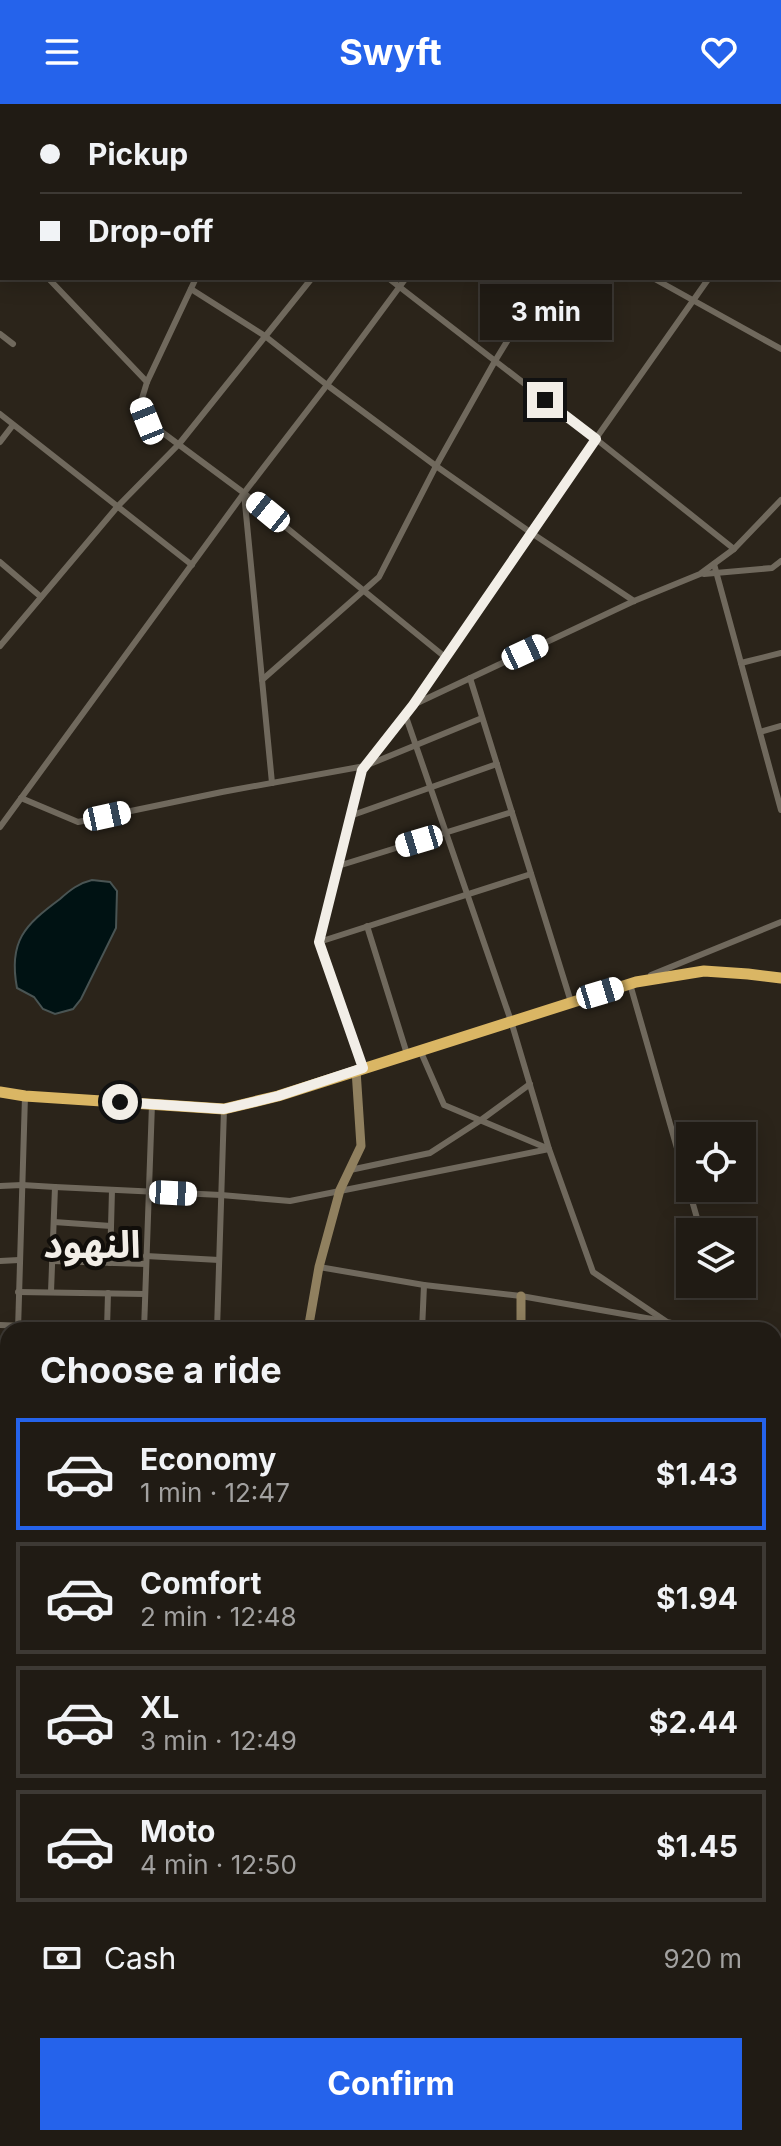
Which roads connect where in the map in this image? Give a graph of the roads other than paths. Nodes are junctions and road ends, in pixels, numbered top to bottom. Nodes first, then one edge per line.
1 (50, 280) edge
2 (195, 280) edge
3 (310, 280) edge
4 (390, 280) edge
5 (404, 280) edge
6 (545, 280) edge
7 (657, 280) edge
8 (708, 280) edge
9 (399, 287) junction
10 (191, 289) junction
11 (695, 300) junction
12 (0, 334) edge
13 (265, 336) junction
14 (13, 344) dead end
15 (781, 349) edge
16 (495, 361) junction
17 (147, 382) junction
18 (327, 385) junction
19 (0, 414) edge
20 (13, 425) junction
21 (596, 439) junction
22 (0, 442) edge
23 (179, 444) junction
24 (436, 466) junction
25 (244, 493) junction
26 (781, 500) edge
27 (118, 506) junction
28 (530, 532) junction
29 (734, 549) junction
30 (781, 561) edge
31 (0, 562) edge
32 (714, 564) junction
33 (192, 565) junction
34 (716, 573) junction
35 (700, 574) junction
36 (363, 590) junction
37 (41, 597) junction
38 (634, 601) junction
39 (0, 646) edge
40 (781, 653) edge
41 (445, 657) junction
42 (741, 663) junction
43 (470, 678) junction
44 (262, 680) junction
45 (413, 705) junction
46 (405, 714) junction
47 (482, 718) junction
48 (781, 726) edge
49 (760, 732) junction
50 (416, 745) junction
51 (497, 764) junction
52 (365, 766) junction
53 (272, 783) junction
54 (430, 787) junction
55 (21, 798) junction
56 (781, 810) edge
57 (512, 812) junction
58 (350, 816) junction
59 (0, 827) edge
60 (446, 833) junction
61 (338, 866) junction
62 (531, 874) junction
63 (467, 895) junction
64 (781, 922) edge
65 (367, 926) junction
66 (319, 942) junction
67 (781, 978) edge
68 (633, 983) junction
69 (571, 1002) junction
70 (511, 1021) junction
71 (420, 1050) junction
72 (407, 1054) junction
73 (359, 1069) junction
74 (530, 1084) junction
75 (0, 1092) edge
76 (25, 1096) junction
77 (152, 1104) junction
78 (224, 1109) junction
79 (481, 1120) junction
80 (549, 1149) junction
81 (350, 1170) junction
82 (22, 1185) junction
83 (0, 1186) edge
84 (55, 1187) junction
85 (112, 1190) junction
86 (340, 1190) junction
87 (149, 1192) junction
88 (221, 1195) junction
89 (697, 1218) edge
90 (54, 1222) junction
91 (111, 1226) junction
92 (19, 1260) junction
93 (146, 1260) junction
94 (219, 1260) junction
95 (0, 1261) edge
96 (52, 1261) junction
97 (110, 1263) junction
98 (319, 1267) junction
99 (424, 1285) junction
100 (18, 1292) junction
101 (51, 1292) junction
102 (108, 1293) junction
103 (145, 1294) junction
104 (521, 1296) junction
105 (18, 1322) edge
106 (107, 1322) edge
107 (144, 1322) edge
108 (217, 1322) edge
109 (309, 1322) edge
110 (422, 1322) edge
111 (521, 1322) edge
112 (667, 1322) joint

1 - 17 street
2 - 10 street
3 - 13 street
4 - 9 street
5 - 9 street
6 - 16 street
7 - 11 street
8 - 11 street
9 - 16 street
9 - 18 street
10 - 13 street
10 - 17 street
11 - 15 street
11 - 21 street
12 - 14 street
13 - 18 street
13 - 23 street
16 - 21 street
16 - 24 street
17 - 23 street
18 - 24 street
18 - 25 street
19 - 20 street
20 - 22 street
20 - 27 street
21 - 28 street
21 - 29 street
23 - 25 street
23 - 27 street
24 - 28 street
24 - 36 street
25 - 33 street
25 - 36 street
25 - 44 street
26 - 29 street
27 - 33 street
27 - 37 street
28 - 38 street
28 - 41 street
29 - 32 street
30 - 34 street
31 - 37 street
32 - 34 street
32 - 35 street
33 - 55 street
34 - 35 street
34 - 42 street
35 - 38 street
36 - 41 street
36 - 44 street
37 - 39 street
38 - 43 street
40 - 42 street
41 - 45 street
42 - 49 street
43 - 45 street
43 - 47 street
44 - 53 street
45 - 46 street
46 - 50 street
46 - 52 street
47 - 50 street
47 - 51 street
48 - 49 street
49 - 56 street
50 - 52 street
50 - 54 street
51 - 54 street
51 - 57 street
52 - 53 street
52 - 58 street
53 - 55 street
54 - 58 street
54 - 60 street
55 - 59 street
57 - 60 street
57 - 62 street
58 - 61 street
60 - 61 street
60 - 63 street
61 - 66 street
62 - 63 street
62 - 69 street
63 - 65 street
63 - 70 street
64 - 68 street
65 - 66 street
65 - 72 street
66 - 73 street
67 - 68 highway
68 - 69 highway
68 - 89 street
69 - 70 highway
70 - 71 highway
70 - 74 street
71 - 72 highway
71 - 79 street
72 - 73 highway
73 - 78 highway
73 - 81 main road
74 - 79 street
74 - 80 street
75 - 76 highway
76 - 77 highway
76 - 82 street
77 - 78 highway
77 - 87 street
78 - 88 street
79 - 80 street
79 - 81 street
80 - 86 street
80 - 112 street
81 - 86 main road
82 - 83 street
82 - 84 street
82 - 92 street
84 - 85 street
84 - 90 street
85 - 87 street
85 - 91 street
86 - 88 street
86 - 98 main road
87 - 88 street
87 - 93 street
88 - 94 street
90 - 91 street
90 - 96 street
91 - 97 street
92 - 95 street
92 - 100 street
93 - 94 street
93 - 97 street
93 - 103 street
94 - 108 street
96 - 97 street
96 - 101 street
98 - 99 street
98 - 109 main road
99 - 104 street
99 - 110 street
100 - 101 street
100 - 105 street
101 - 102 street
102 - 103 street
102 - 106 street
103 - 107 street
104 - 111 main road
104 - 112 street

